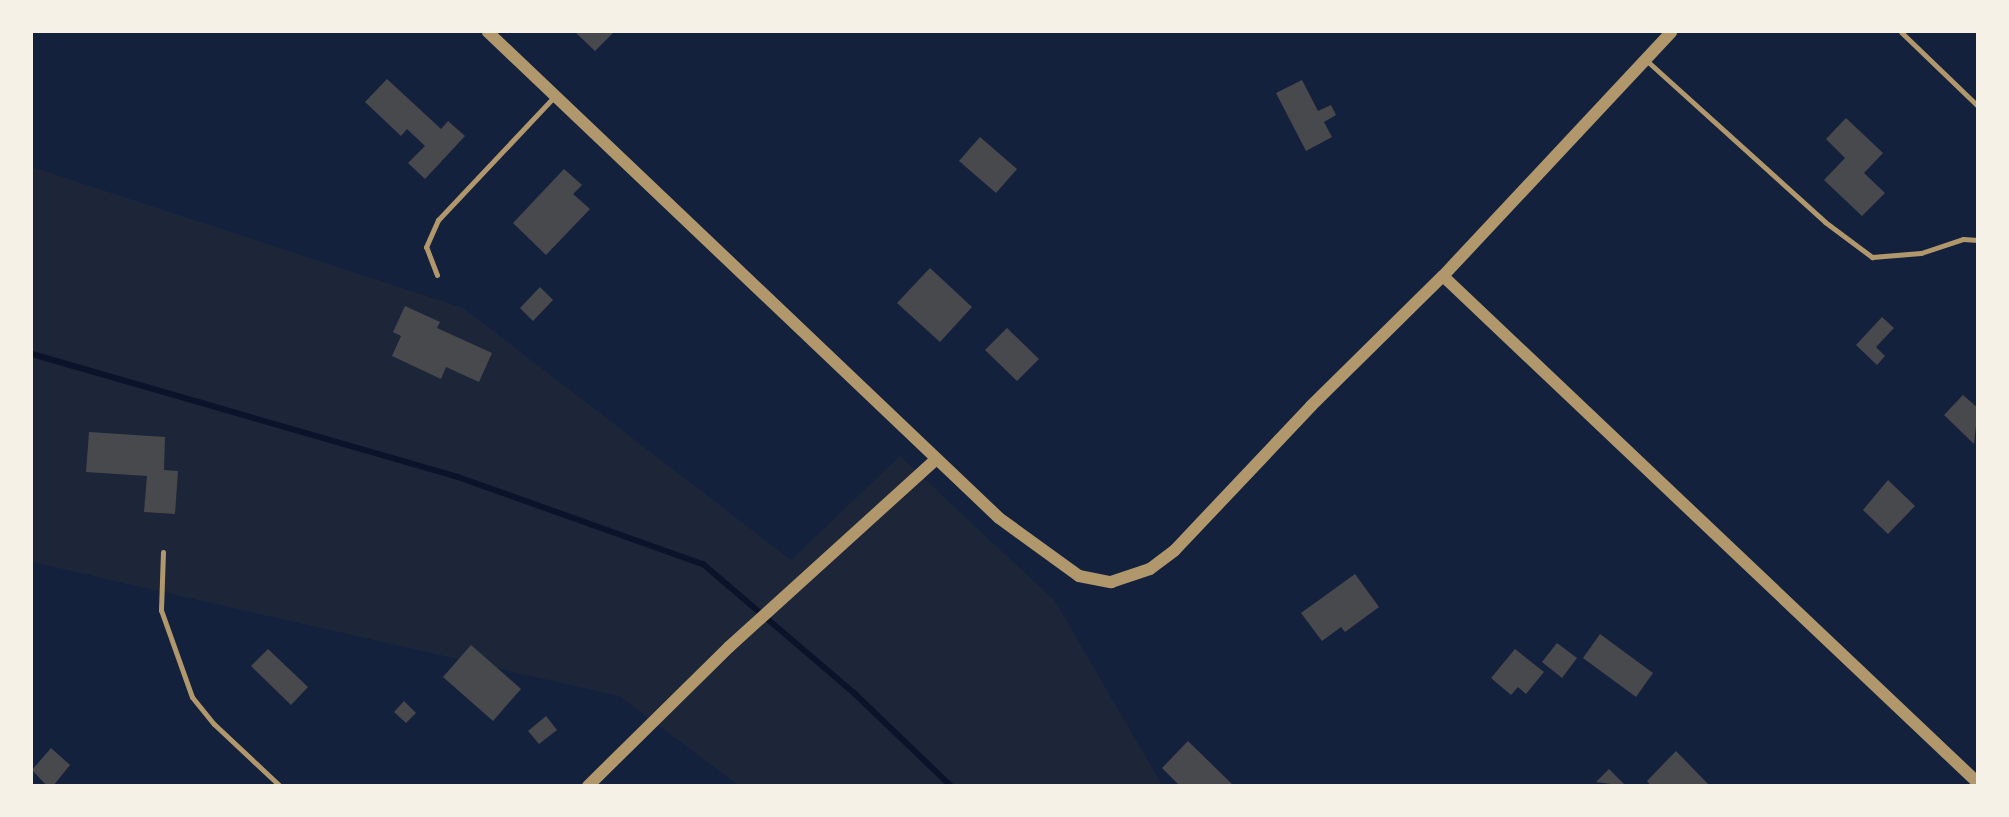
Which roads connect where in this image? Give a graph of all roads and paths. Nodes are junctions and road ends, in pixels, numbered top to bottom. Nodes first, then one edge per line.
1 (488, 32) edge
2 (1671, 32) edge
3 (1901, 32) edge
4 (1644, 58) junction
5 (555, 96) junction
6 (1978, 106) edge
7 (1978, 240) edge
8 (437, 275) dead end
9 (1443, 276) junction
10 (936, 460) junction
11 (163, 552) dead end
12 (1978, 783) edge
13 (281, 786) edge
14 (588, 786) edge

1 - 5 street
2 - 4 street
3 - 6 lane
4 - 7 lane
4 - 9 street
5 - 8 lane
5 - 10 street
9 - 10 street
9 - 12 street
10 - 14 street
11 - 13 lane

